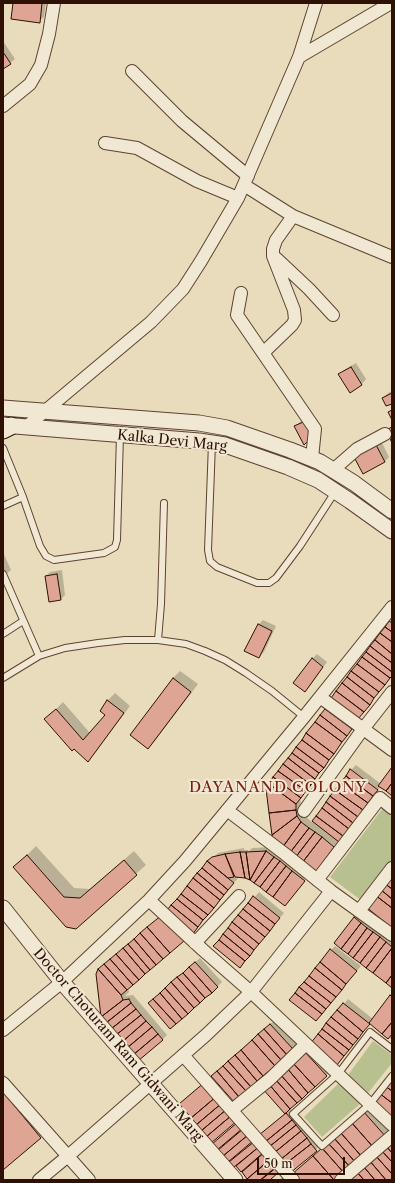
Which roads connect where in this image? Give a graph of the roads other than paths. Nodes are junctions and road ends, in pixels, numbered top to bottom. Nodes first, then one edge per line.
1 (54, 3) edge
2 (316, 3) edge
3 (391, 3) edge
4 (299, 56) junction
5 (132, 70) dead end
6 (3, 106) edge
7 (105, 143) dead end
8 (246, 180) junction
9 (238, 198) junction
10 (293, 216) junction
11 (274, 256) junction
12 (392, 257) edge
13 (241, 293) dead end
14 (333, 315) dead end
15 (263, 353) junction
16 (3, 408) edge
17 (43, 412) junction
18 (11, 427) edge
19 (385, 434) dead end
20 (120, 435) junction
21 (212, 443) junction
22 (3, 448) edge
23 (312, 458) junction
24 (333, 470) junction
25 (335, 492) junction
26 (23, 497) junction
27 (164, 504) dead end
28 (3, 506) edge
29 (392, 510) edge
30 (392, 531) edge
31 (3, 574) edge
32 (392, 607) edge
33 (23, 621) junction
34 (3, 634) edge
35 (158, 640) junction
36 (39, 656) junction
37 (3, 678) edge
38 (392, 692) edge
39 (320, 697) junction
40 (304, 717) junction
41 (363, 729) junction
42 (392, 750) edge
43 (392, 808) edge
44 (227, 810) junction
45 (304, 811) dead end
46 (392, 868) edge
47 (317, 880) junction
48 (331, 892) junction
49 (239, 896) dead end
50 (149, 900) junction
51 (3, 908) edge
52 (359, 911) junction
53 (391, 933) edge
54 (195, 943) junction
55 (62, 982) junction
56 (251, 992) junction
57 (3, 1030) edge
58 (306, 1044) junction
59 (392, 1049) edge
60 (183, 1055) junction
61 (338, 1074) junction
62 (392, 1076) edge
63 (3, 1083) edge
64 (150, 1083) junction
65 (370, 1104) junction
66 (232, 1110) junction
67 (392, 1125) edge
68 (392, 1136) edge
69 (68, 1156) junction
70 (39, 1180) edge
71 (88, 1180) edge
72 (235, 1180) edge
73 (293, 1180) edge
74 (342, 1180) edge

1 - 6 street
2 - 4 street
3 - 4 street
4 - 8 street
5 - 8 street
7 - 9 street
8 - 9 street
8 - 10 street
9 - 17 street
10 - 11 street
10 - 12 street
11 - 14 street
11 - 15 street
13 - 15 street
15 - 23 street
16 - 17 street, Kalka Devi Marg
17 - 18 street
17 - 23 street, Kalka Devi Marg
18 - 20 street, Kalka Devi Marg
19 - 24 street
20 - 21 street, Kalka Devi Marg
20 - 26 lane
21 - 25 street, Kalka Devi Marg
21 - 25 lane
22 - 26 lane
23 - 24 street, Kalka Devi Marg
24 - 29 street, Kalka Devi Marg
25 - 30 street, Kalka Devi Marg
26 - 28 lane
27 - 35 lane
31 - 33 lane
32 - 39 street
33 - 34 lane
33 - 36 lane
35 - 36 lane
35 - 40 lane
36 - 37 lane
38 - 41 street
39 - 40 street
39 - 41 street
40 - 44 street
41 - 42 street
41 - 45 street
43 - 47 street
44 - 47 street
44 - 50 street
46 - 52 street
47 - 48 street
48 - 52 street
48 - 56 street
49 - 54 street
50 - 54 street
50 - 55 street
51 - 55 street, Doctor Choturam Ram Gidwani Marg
52 - 53 street
54 - 56 street
55 - 57 street
55 - 64 street, Doctor Choturam Ram Gidwani Marg
56 - 58 street
56 - 60 street
58 - 61 street
58 - 66 street
59 - 61 lane
60 - 64 street
60 - 66 street
61 - 65 street
61 - 65 lane
62 - 65 lane
63 - 69 street
64 - 69 street
64 - 72 street, Doctor Choturam Ram Gidwani Marg
65 - 67 street
66 - 73 street
68 - 74 street
69 - 70 street
69 - 71 street

